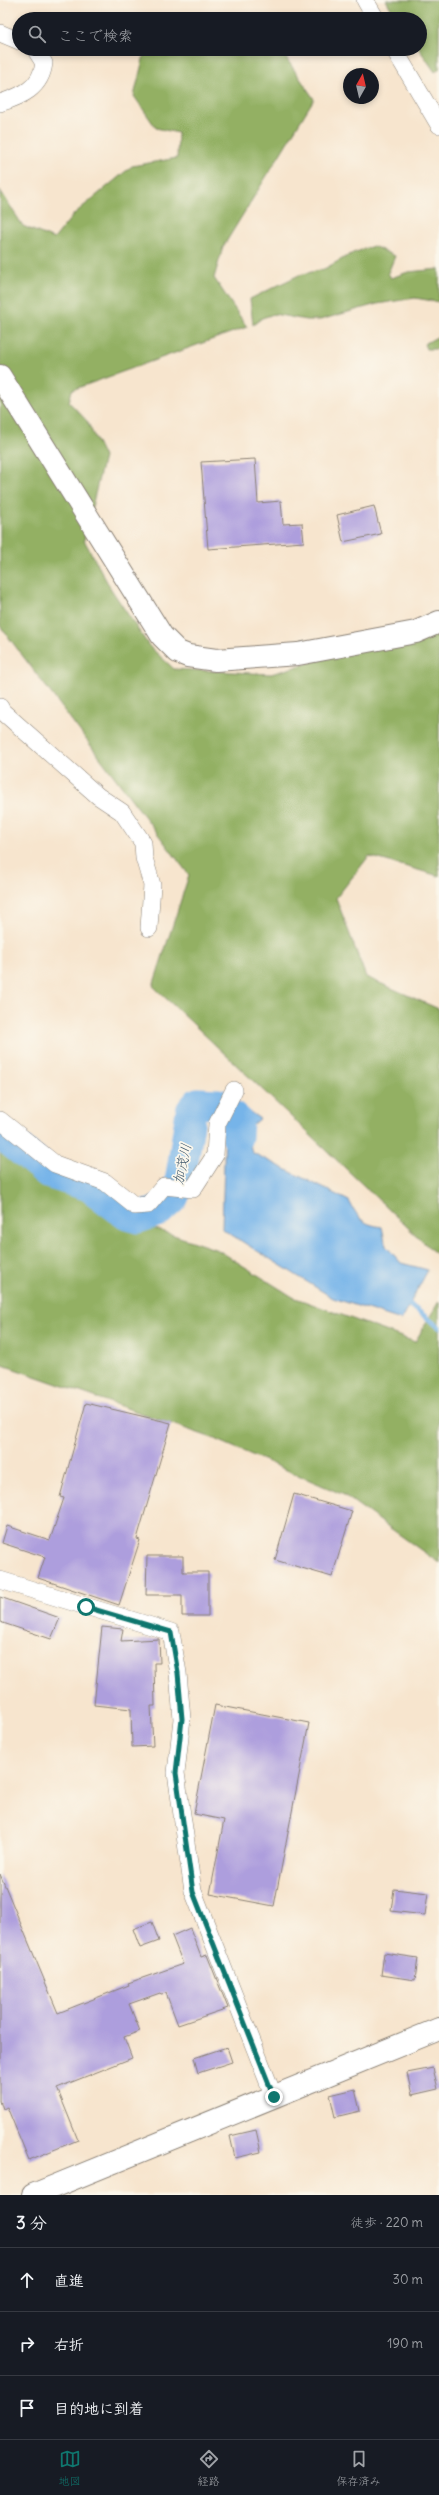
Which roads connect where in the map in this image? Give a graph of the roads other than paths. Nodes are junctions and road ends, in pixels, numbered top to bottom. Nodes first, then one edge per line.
1 (364, 0) edge
2 (372, 12) edge
3 (0, 33) edge
4 (12, 38) edge
5 (40, 56) edge
6 (398, 56) edge
7 (0, 103) edge
8 (439, 126) edge
9 (0, 376) edge
10 (439, 622) edge
11 (0, 706) edge
12 (149, 928) dead end
13 (234, 1090) dead end
14 (0, 1120) edge
15 (0, 1580) edge
16 (439, 2029) edge
17 (274, 2097) junction
18 (34, 2195) edge

1 - 2 street
3 - 4 street
5 - 7 street
6 - 8 street
9 - 10 street
11 - 12 street
13 - 14 street
15 - 17 street
16 - 17 street
17 - 18 street

